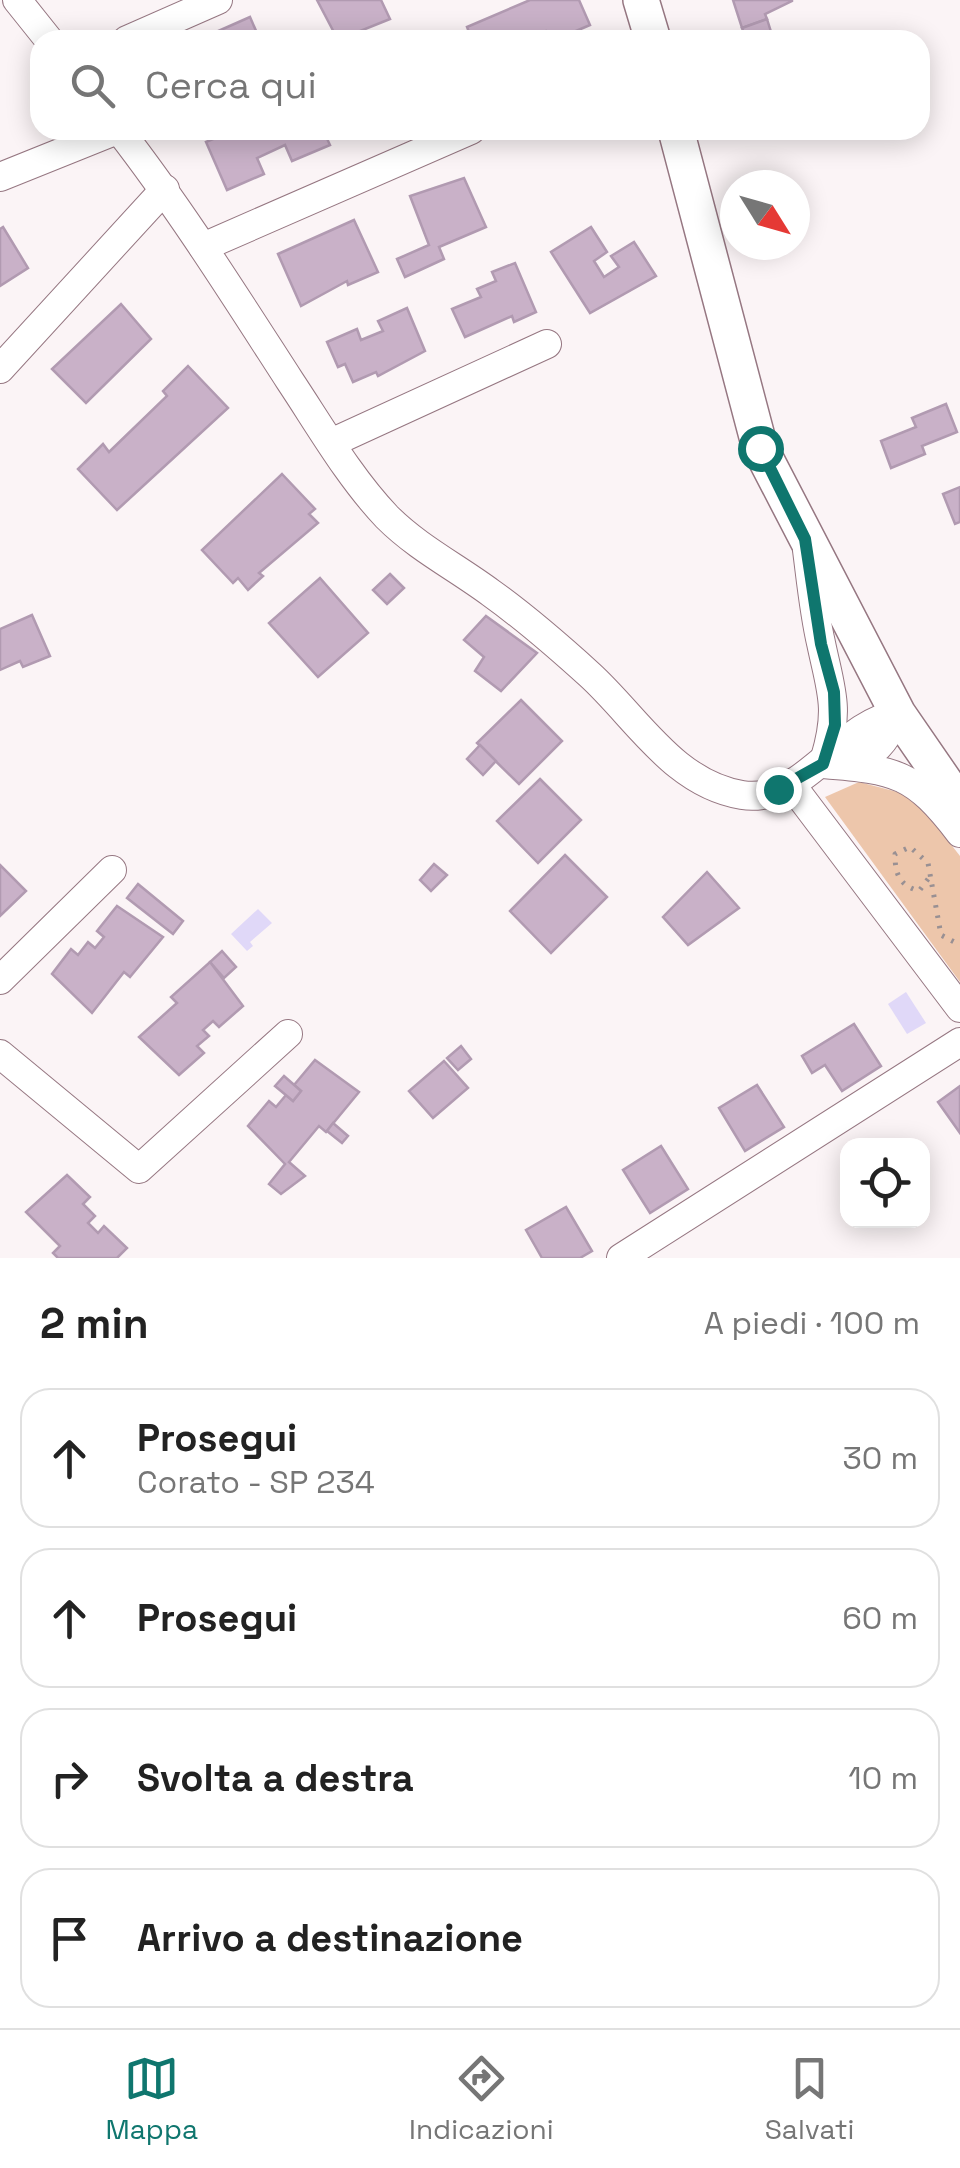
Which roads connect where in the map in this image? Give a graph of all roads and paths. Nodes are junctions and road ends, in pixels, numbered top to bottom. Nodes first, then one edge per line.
1 (17, 0) edge
2 (218, 0) edge
3 (641, 0) edge
4 (40, 30) edge
5 (149, 30) edge
6 (649, 30) edge
7 (93, 140) edge
8 (126, 140) edge
9 (448, 140) edge
10 (679, 140) edge
11 (0, 177) edge
12 (165, 189) junction
13 (203, 247) junction
14 (547, 344) dead end
15 (0, 370) edge
16 (331, 443) junction
17 (805, 539) junction
18 (898, 714) junction
19 (823, 764) junction
20 (790, 782) junction
21 (960, 804) edge
22 (960, 833) edge
23 (112, 870) dead end
24 (928, 879) junction
25 (960, 945) edge
26 (0, 980) edge
27 (960, 1008) edge
28 (288, 1034) dead end
29 (960, 1042) edge
30 (0, 1054) edge
31 (621, 1258) edge

1 - 4 street
2 - 5 street
3 - 6 main road
7 - 11 street
8 - 12 street
9 - 13 street
10 - 17 main road
12 - 13 street
12 - 15 street
13 - 16 street
14 - 16 street
16 - 20 street
17 - 18 main road
17 - 19 street
18 - 19 street
18 - 21 main road
19 - 20 street
19 - 22 street
20 - 27 street
23 - 26 street
24 - 24 path
24 - 25 path
28 - 30 street
29 - 31 street

